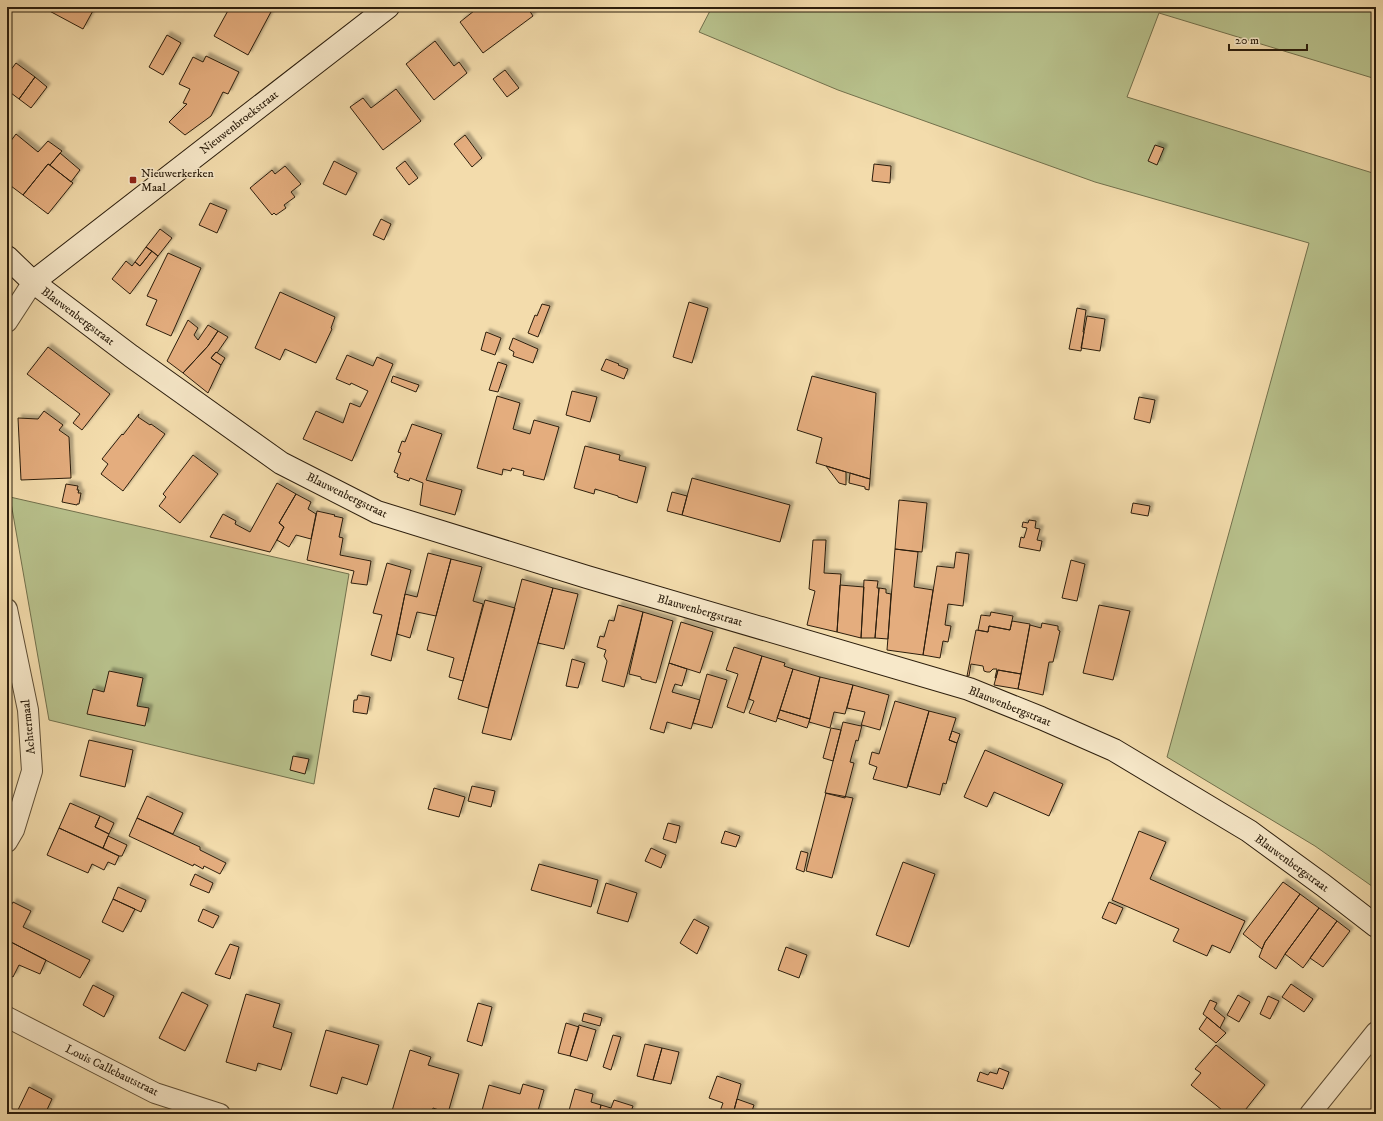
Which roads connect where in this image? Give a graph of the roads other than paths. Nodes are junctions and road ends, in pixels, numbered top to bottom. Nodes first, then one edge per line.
1 (388, 7) edge
2 (7, 257) edge
3 (33, 282) junction
4 (7, 322) edge
5 (7, 609) edge
6 (7, 842) edge
7 (1376, 926) edge
8 (7, 1017) edge
9 (1376, 1032) edge
10 (220, 1114) edge
11 (1310, 1114) edge

1 - 3 street, Nieuwenbroekstraat
2 - 3 street, Blauwenbergstraat
3 - 4 street
3 - 7 street, Blauwenbergstraat
5 - 6 street, Achtermaal
8 - 10 street, Louis Callebautstraat
9 - 11 street

